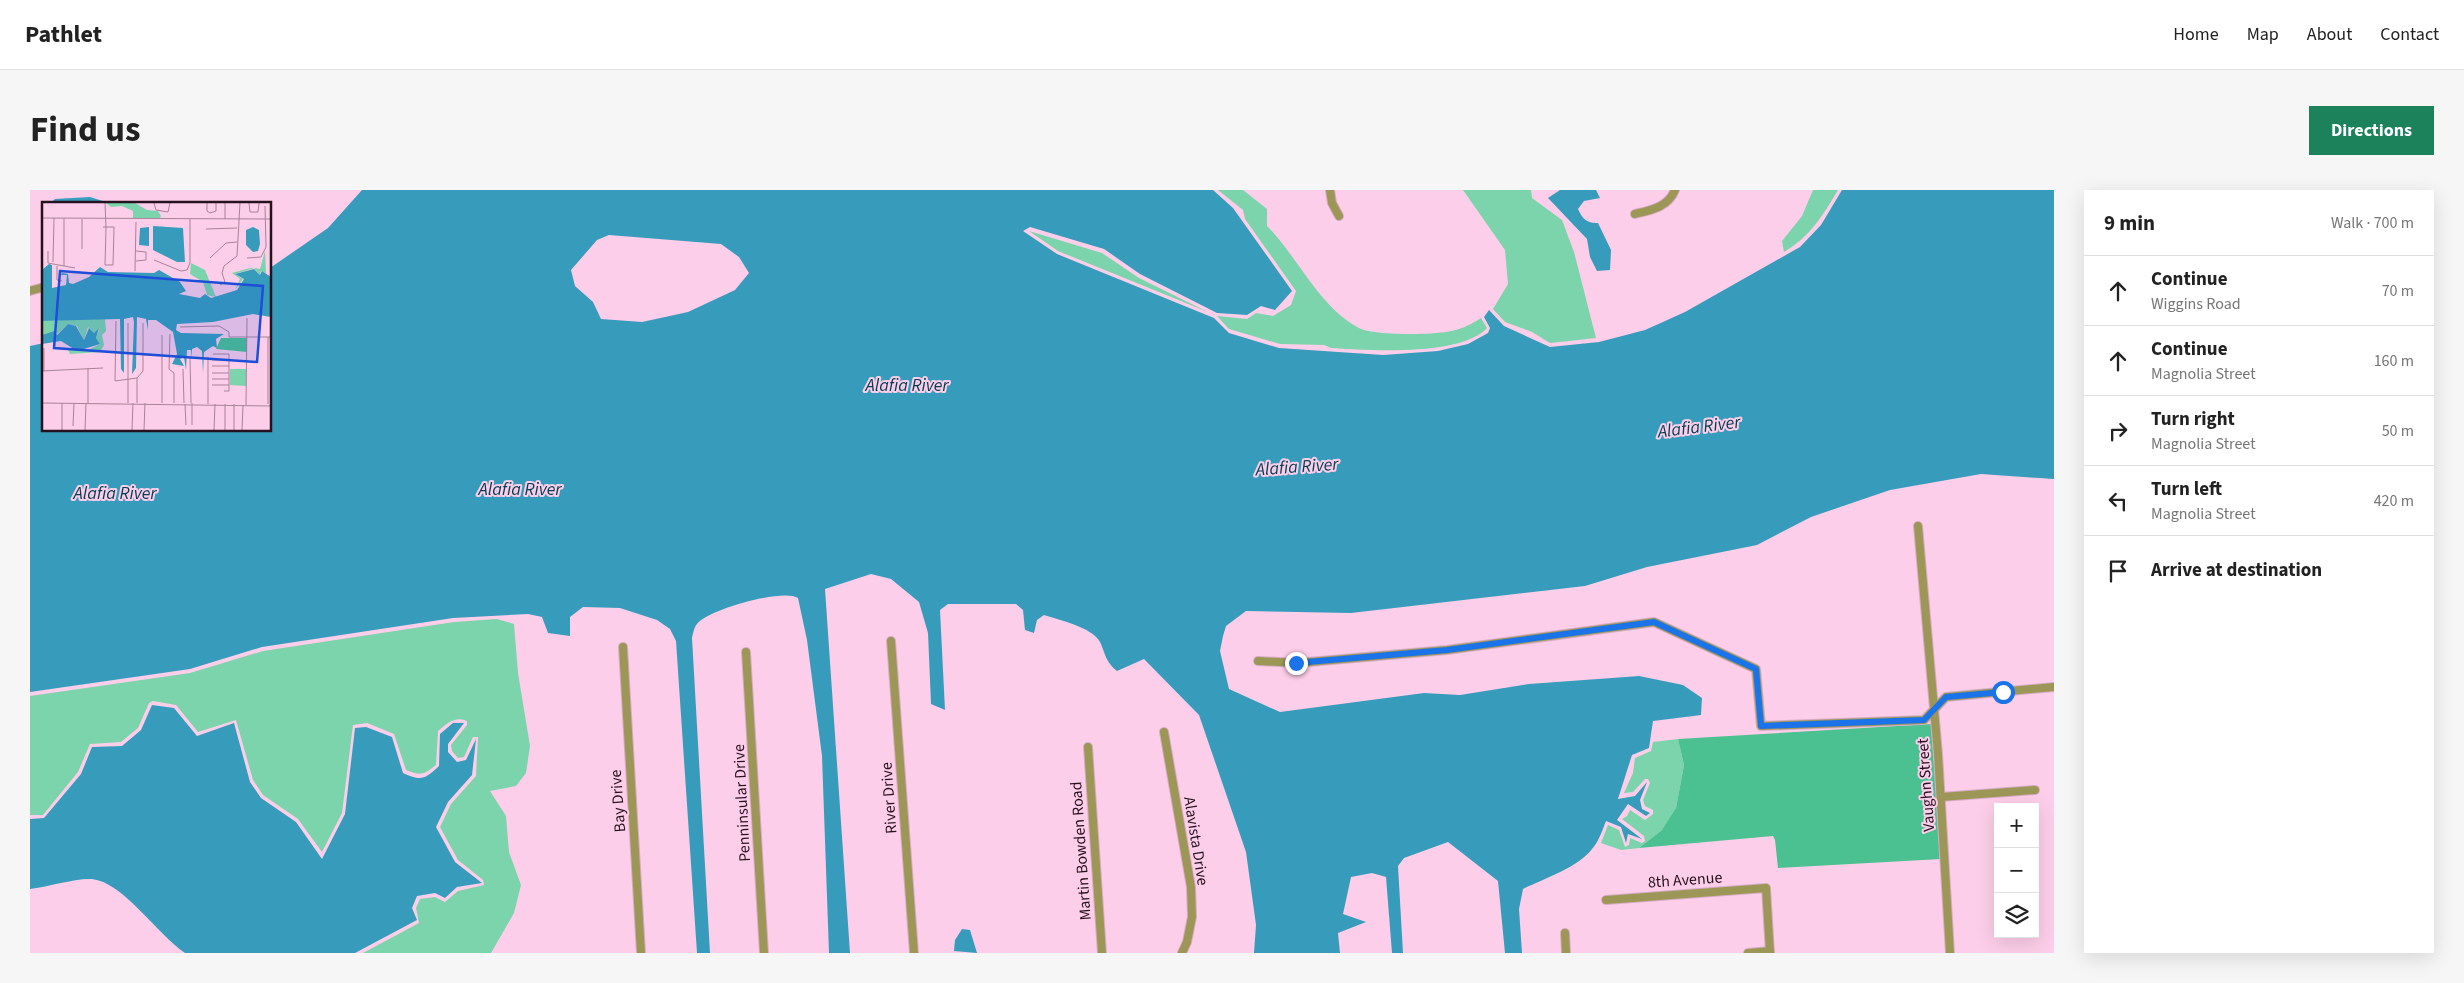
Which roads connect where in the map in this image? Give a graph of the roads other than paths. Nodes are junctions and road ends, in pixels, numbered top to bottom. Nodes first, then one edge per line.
1 (1330, 190) edge
2 (1676, 190) edge
3 (1635, 214) dead end
4 (1339, 216) dead end
5 (1918, 526) dead end
6 (891, 641) dead end
7 (623, 647) dead end
8 (746, 652) dead end
9 (1258, 662) dead end
10 (2054, 686) edge
11 (1934, 710) junction
12 (1164, 732) dead end
13 (1088, 747) dead end
14 (2035, 790) dead end
15 (1941, 797) junction
16 (1606, 900) dead end
17 (1565, 932) dead end
18 (1770, 952) edge
19 (641, 953) edge
20 (764, 953) edge
21 (914, 953) edge
22 (1102, 953) edge
23 (1182, 953) edge
24 (1566, 953) edge
25 (1748, 953) edge
26 (1950, 953) edge

1 - 4 street
2 - 3 street
5 - 11 street, Vaughn Street
6 - 21 street, River Drive
7 - 19 street, Bay Drive
8 - 20 street, Penninsular Drive
9 - 11 street
10 - 11 street
11 - 15 street, Vaughn Street
12 - 23 street, Alavista Drive
13 - 22 street, Martin Bowden Road
14 - 15 street
15 - 26 street, Vaughn Street
16 - 18 street, 8th Avenue
17 - 24 street
18 - 25 street

